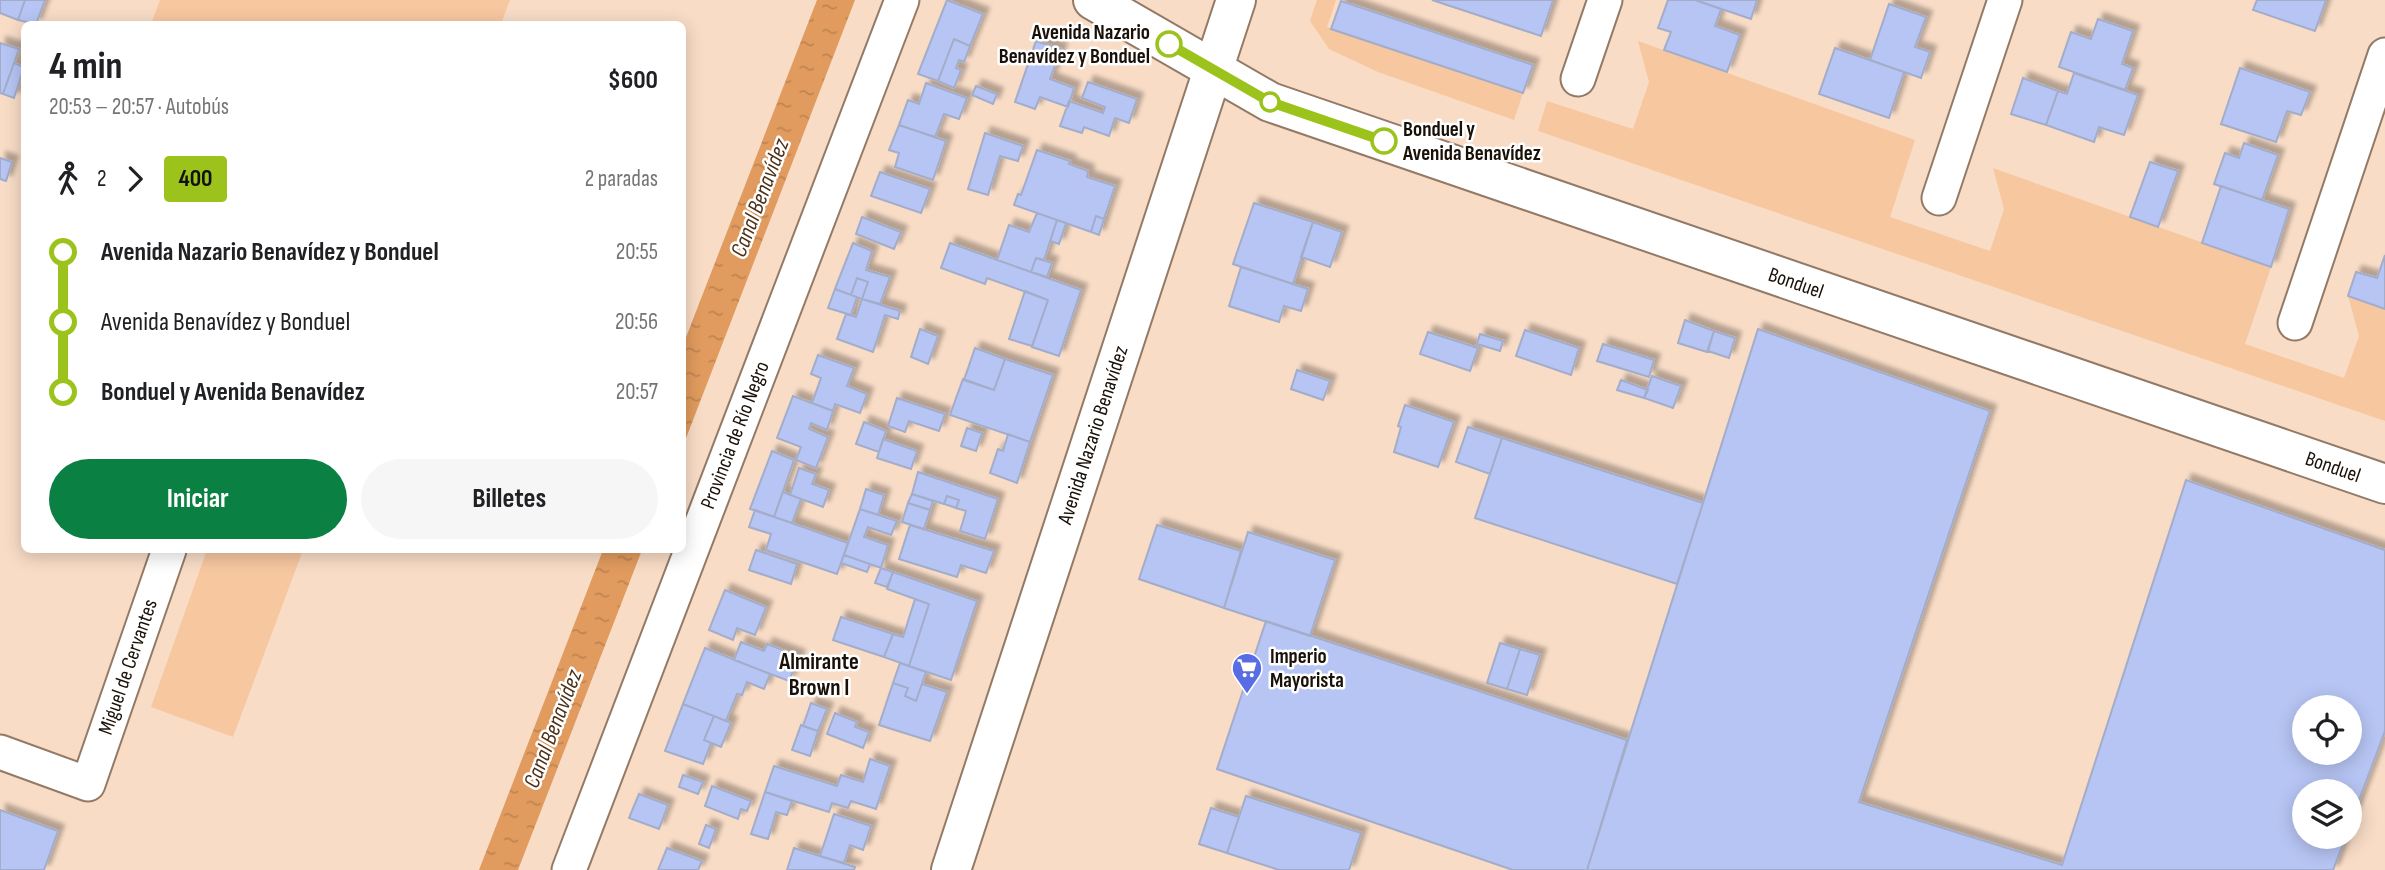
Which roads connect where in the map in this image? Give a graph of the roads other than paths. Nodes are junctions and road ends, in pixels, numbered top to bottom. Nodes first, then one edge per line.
1 (902, 0) edge
2 (1093, 0) edge
3 (1236, 0) edge
4 (1605, 0) edge
5 (2005, 0) edge
6 (2385, 55) edge
7 (1213, 69) junction
8 (1578, 79) dead end
9 (1939, 198) dead end
10 (2295, 323) dead end
11 (2385, 484) edge
12 (168, 553) edge
13 (0, 752) edge
14 (569, 870) edge
15 (951, 870) edge

1 - 14 street, Provincia de Río Negro
2 - 7 main road, Bonduel
3 - 7 main road, Avenida Nazario Benavídez
4 - 8 street
5 - 9 street
6 - 10 street
7 - 11 main road, Bonduel
7 - 15 main road, Avenida Nazario Benavídez
12 - 13 street, Miguel de Cervantes

